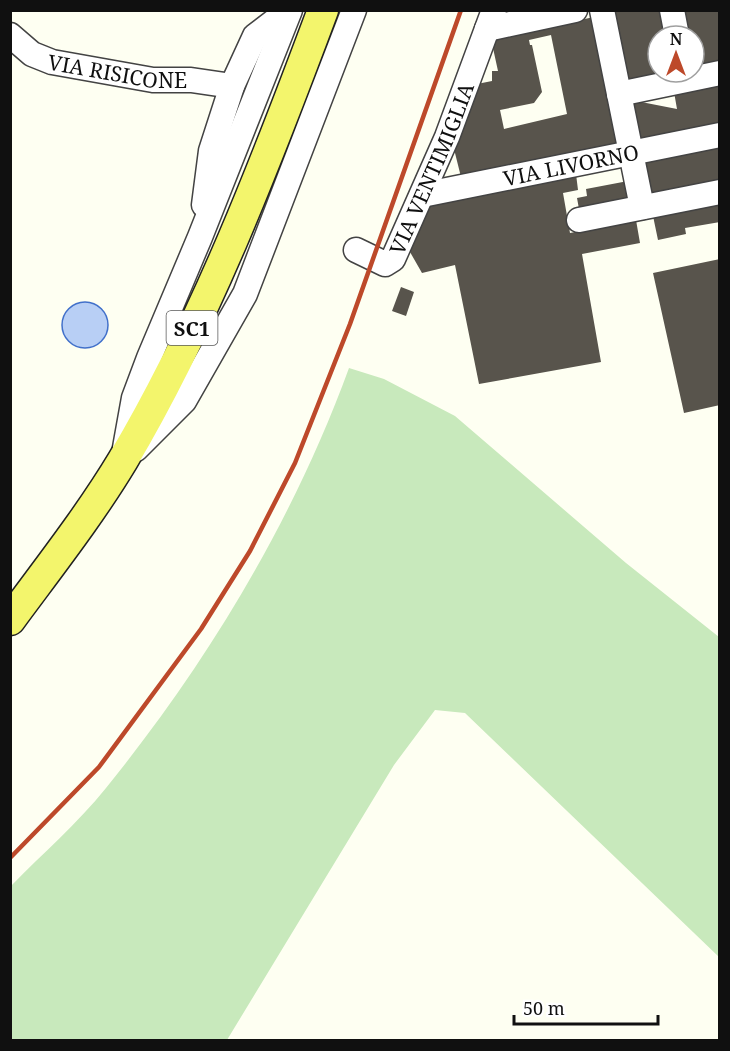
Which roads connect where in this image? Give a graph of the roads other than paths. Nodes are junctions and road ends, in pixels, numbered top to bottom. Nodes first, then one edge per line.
1 (289, 10) edge
2 (323, 10) edge
3 (354, 10) edge
4 (575, 10) edge
5 (602, 10) edge
6 (538, 15) edge
7 (488, 26) edge
8 (10, 35) edge
9 (656, 84) edge
10 (232, 86) junction
11 (619, 94) junction
12 (720, 135) edge
13 (631, 153) junction
14 (720, 192) edge
15 (422, 195) junction
16 (642, 207) junction
17 (579, 220) dead end
18 (200, 237) junction
19 (356, 250) dead end
20 (123, 461) junction
21 (10, 620) edge

1 - 10 street
1 - 18 street
2 - 20 main road, SC1
3 - 20 street
4 - 6 street
5 - 11 street
6 - 7 street
7 - 15 street, VIA VENTIMIGLIA
8 - 10 street, VIA RISICONE
9 - 11 street
10 - 18 street
11 - 13 street
12 - 13 street, VIA LIVORNO
13 - 15 street, VIA LIVORNO
13 - 16 street
14 - 16 street
15 - 19 street, VIA VENTIMIGLIA
16 - 17 street
18 - 20 street
20 - 21 main road, SC1

